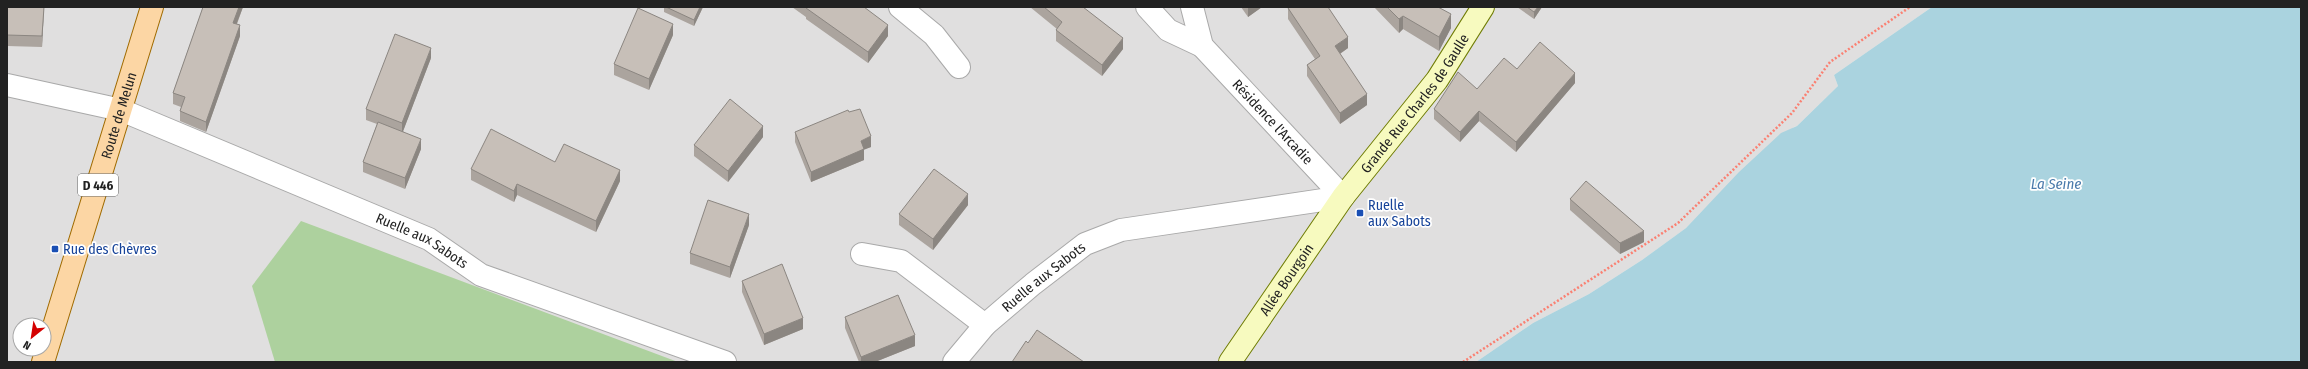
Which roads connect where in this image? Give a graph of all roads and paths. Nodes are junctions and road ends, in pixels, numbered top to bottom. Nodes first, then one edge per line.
1 (152, 7) edge
2 (900, 7) edge
3 (1147, 7) edge
4 (1192, 7) edge
5 (1483, 7) edge
6 (1910, 7) edge
7 (1202, 46) junction
8 (959, 67) dead end
9 (7, 85) edge
10 (121, 110) junction
11 (1343, 197) junction
12 (862, 254) dead end
13 (985, 325) junction
14 (43, 362) edge
15 (725, 362) edge
16 (954, 362) edge
17 (1230, 362) edge
18 (1463, 362) edge

1 - 10 main road, Route de Melun / D 446
2 - 8 street
3 - 7 street, Résidence l'Arcadie
4 - 7 street, Résidence l'Arcadie
5 - 11 street, Grande Rue Charles de Gaulle
6 - 18 path
7 - 11 street, Résidence l'Arcadie
9 - 10 street
10 - 14 main road, Route de Melun / D 446
10 - 15 street, Ruelle aux Sabots
11 - 13 street, Ruelle aux Sabots
11 - 17 street, Allée Bourgoin
12 - 13 street
13 - 16 street, Ruelle aux Sabots

